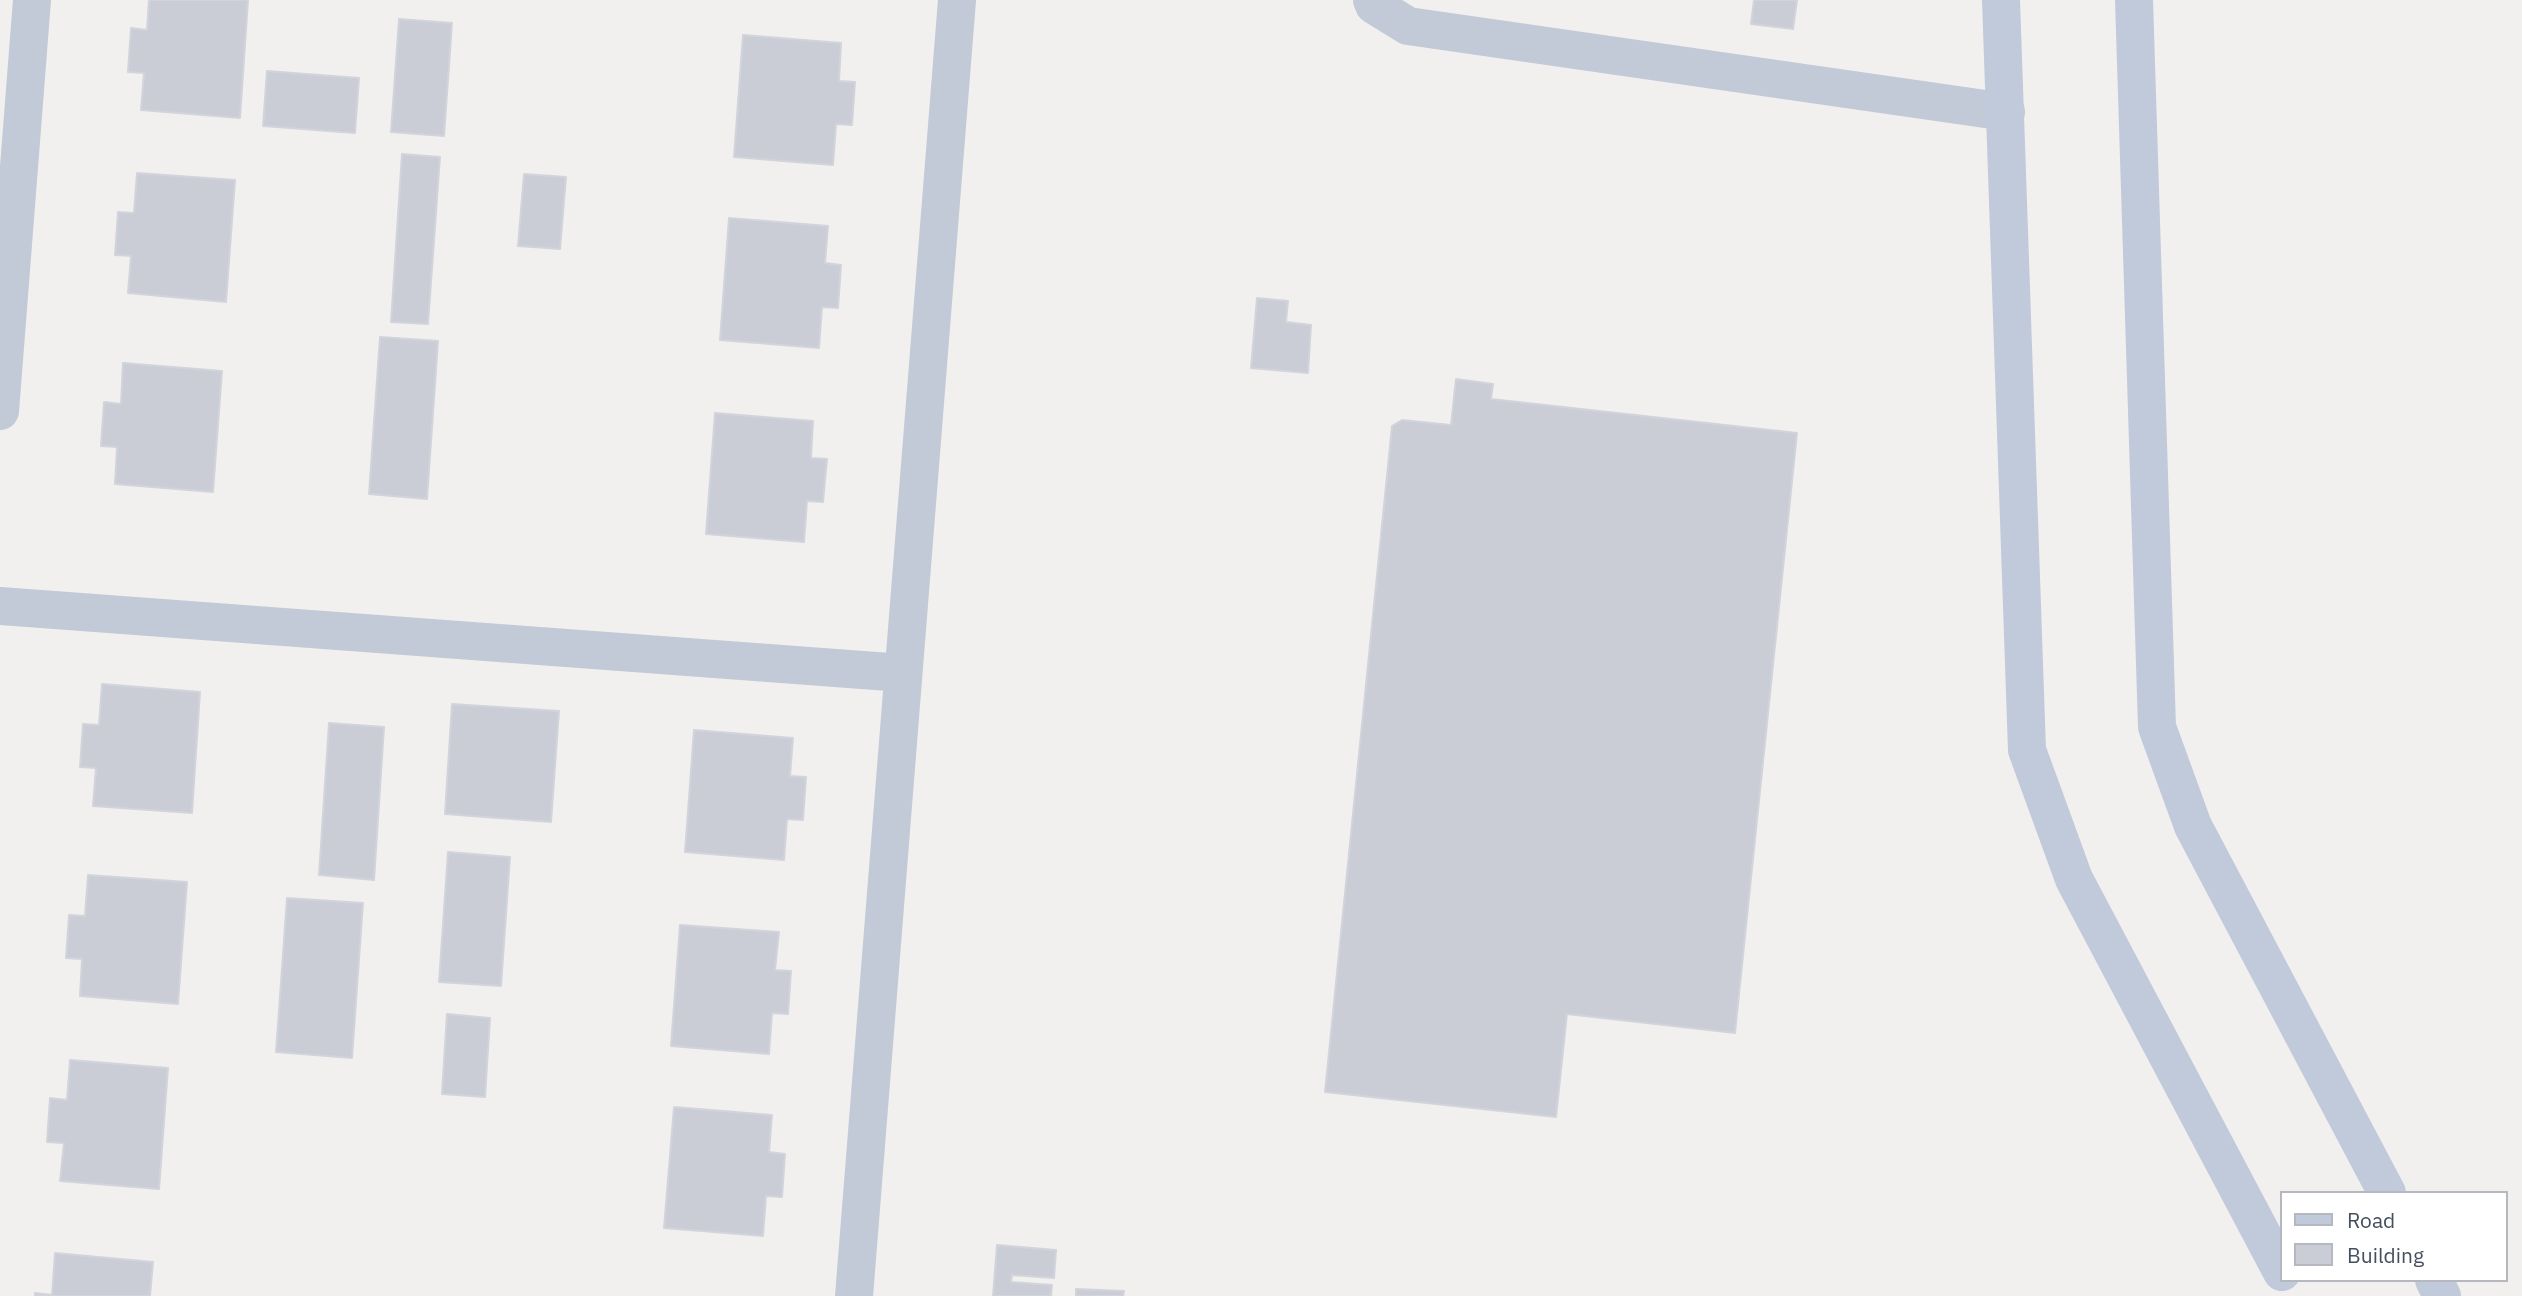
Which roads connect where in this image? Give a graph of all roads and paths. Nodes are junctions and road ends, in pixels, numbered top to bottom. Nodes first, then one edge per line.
1 (32, 0) edge
2 (957, 0) edge
3 (1372, 0) edge
4 (2001, 0) edge
5 (2134, 0) edge
6 (2006, 112) junction
7 (0, 411) edge
8 (0, 606) edge
9 (904, 673) junction
10 (2386, 1191) edge
11 (2280, 1268) edge
12 (854, 1296) edge

1 - 7 street
2 - 9 street
3 - 6 street
4 - 6 street
5 - 10 street
6 - 11 street
8 - 9 street
9 - 12 street

